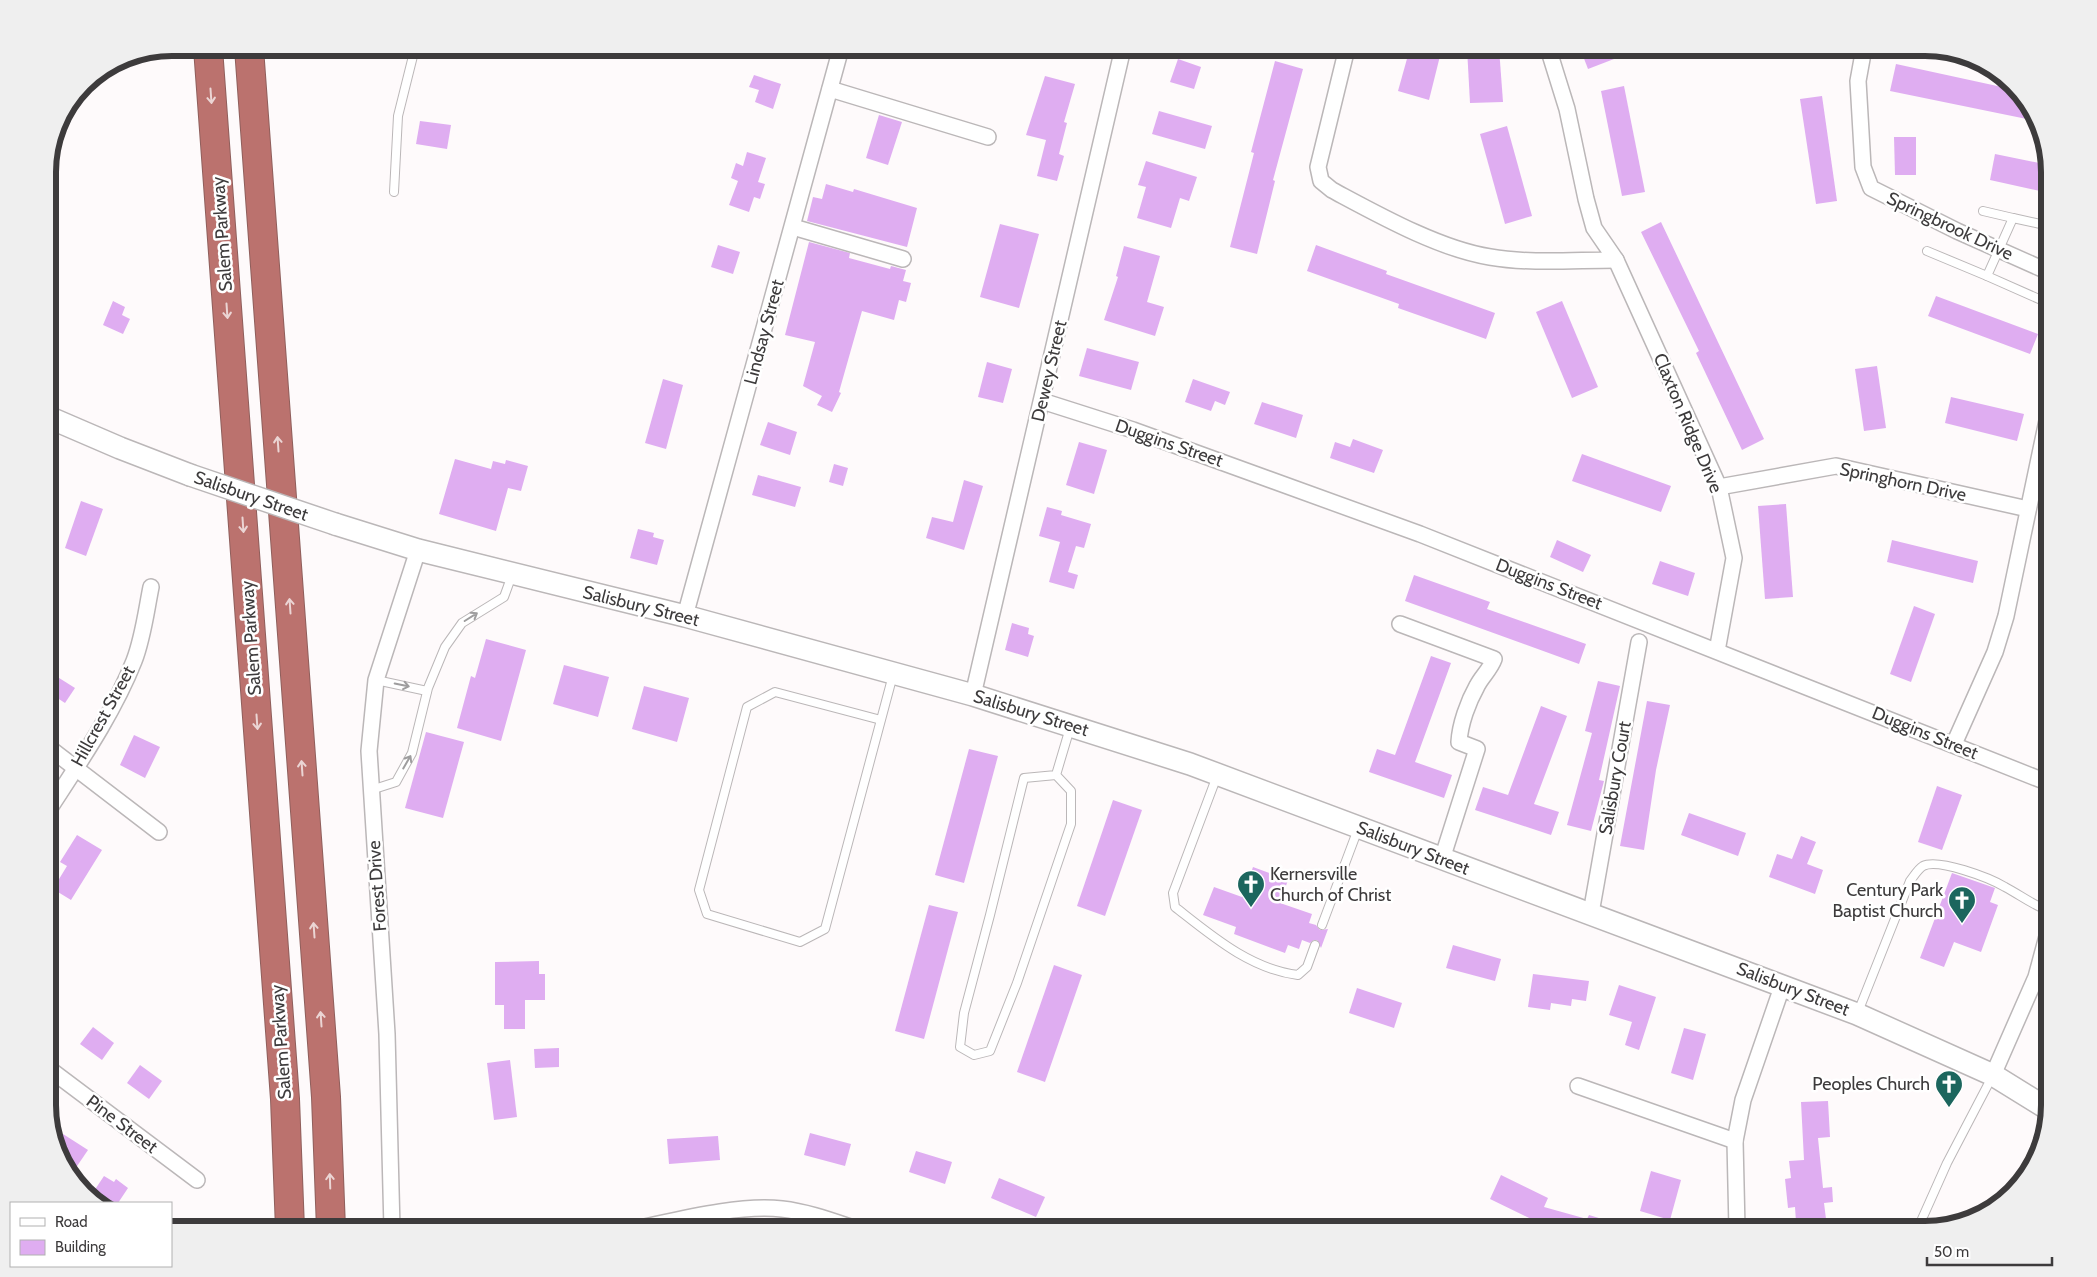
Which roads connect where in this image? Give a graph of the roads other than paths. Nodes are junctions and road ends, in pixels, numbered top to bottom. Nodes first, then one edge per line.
1 (209, 56) edge
2 (250, 56) edge
3 (413, 56) edge
4 (839, 56) edge
5 (1121, 56) edge
6 (1345, 56) edge
7 (1550, 56) edge
8 (1863, 56) edge
9 (830, 89) junction
10 (988, 136) dead end
11 (394, 192) dead end
12 (1983, 210) dead end
13 (2012, 218) junction
14 (2041, 224) edge
15 (793, 227) junction
16 (2000, 250) junction
17 (1927, 251) dead end
18 (903, 259) dead end
19 (1616, 260) junction
20 (2041, 268) edge
21 (1987, 276) junction
22 (2041, 300) edge
23 (1042, 401) junction
24 (56, 420) edge
25 (2041, 448) edge
26 (1719, 487) junction
27 (2028, 509) junction
28 (418, 550) junction
29 (512, 575) junction
30 (151, 587) dead end
31 (685, 616) junction
32 (1400, 624) dead end
33 (1639, 642) dead end
34 (1717, 651) junction
35 (894, 673) junction
36 (376, 680) junction
37 (427, 691) junction
38 (973, 695) junction
39 (881, 720) junction
40 (1070, 726) junction
41 (1954, 744) junction
42 (56, 753) edge
43 (75, 768) junction
44 (1218, 774) junction
45 (1056, 775) junction
46 (2041, 781) edge
47 (371, 790) junction
48 (56, 798) edge
49 (1359, 828) junction
50 (159, 832) dead end
51 (1442, 859) junction
52 (2041, 908) edge
53 (1591, 914) junction
54 (1322, 925) dead end
55 (1315, 945) dead end
56 (2041, 960) edge
57 (1782, 984) junction
58 (1857, 1014) junction
59 (56, 1074) edge
60 (1993, 1075) junction
61 (1578, 1086) dead end
62 (2041, 1105) edge
63 (1735, 1141) junction
64 (197, 1180) dead end
65 (290, 1221) edge
66 (331, 1221) edge
67 (392, 1221) edge
68 (684, 1221) edge
69 (829, 1221) edge
70 (1737, 1221) edge
71 (1922, 1221) edge

1 -> 65 highway, Salem Parkway
66 -> 2 highway
3 - 11 lane
4 - 9 street, Lindsay Street
5 - 23 street, Dewey Street
6 - 19 street
7 - 19 street, Claxton Ridge Drive
8 - 16 street, Springbrook Drive
9 - 10 street
9 - 15 street, Lindsay Street
12 - 13 lane
13 - 14 lane
13 - 16 lane
15 - 18 street
15 - 31 street, Lindsay Street
16 - 20 street, Springbrook Drive
16 - 21 lane
17 - 21 lane
19 - 26 street, Claxton Ridge Drive
21 - 22 lane
23 - 34 street, Duggins Street
23 - 38 street, Dewey Street
24 - 28 main road, Salisbury Street, bridge
25 - 27 street
26 - 27 street, Springhorn Drive
26 - 34 street, Claxton Ridge Drive
27 - 41 street
28 - 29 main road, Salisbury Street
28 - 36 street, Forest Drive
29 - 31 main road, Salisbury Street
37 -> 29 lane
30 - 43 street, Hillcrest Street
31 - 35 main road, Salisbury Street
32 - 51 street
33 - 53 street, Salisbury Court
34 - 41 street, Duggins Street
35 - 38 main road, Salisbury Street
35 - 39 lane
36 -> 37 lane
36 - 47 street, Forest Drive
47 -> 37 lane
38 - 40 main road, Salisbury Street
39 - 39 lane
40 - 44 main road, Salisbury Street
40 - 45 lane
41 - 46 street, Duggins Street
42 - 43 street
43 - 48 street, Hillcrest Street
43 - 50 street
44 - 49 main road, Salisbury Street
44 - 55 lane
45 - 45 lane
47 - 67 street, Forest Drive
49 - 51 main road, Salisbury Street
49 - 54 lane
51 - 53 main road, Salisbury Street
52 - 58 lane
53 - 57 main road, Salisbury Street
56 - 60 street
57 - 58 main road, Salisbury Street
57 - 63 street
58 - 60 main road, Salisbury Street
59 - 64 street, Pine Street
60 - 62 main road, Salisbury Street
60 - 71 lane
61 - 63 street
63 - 70 street
68 - 69 street

